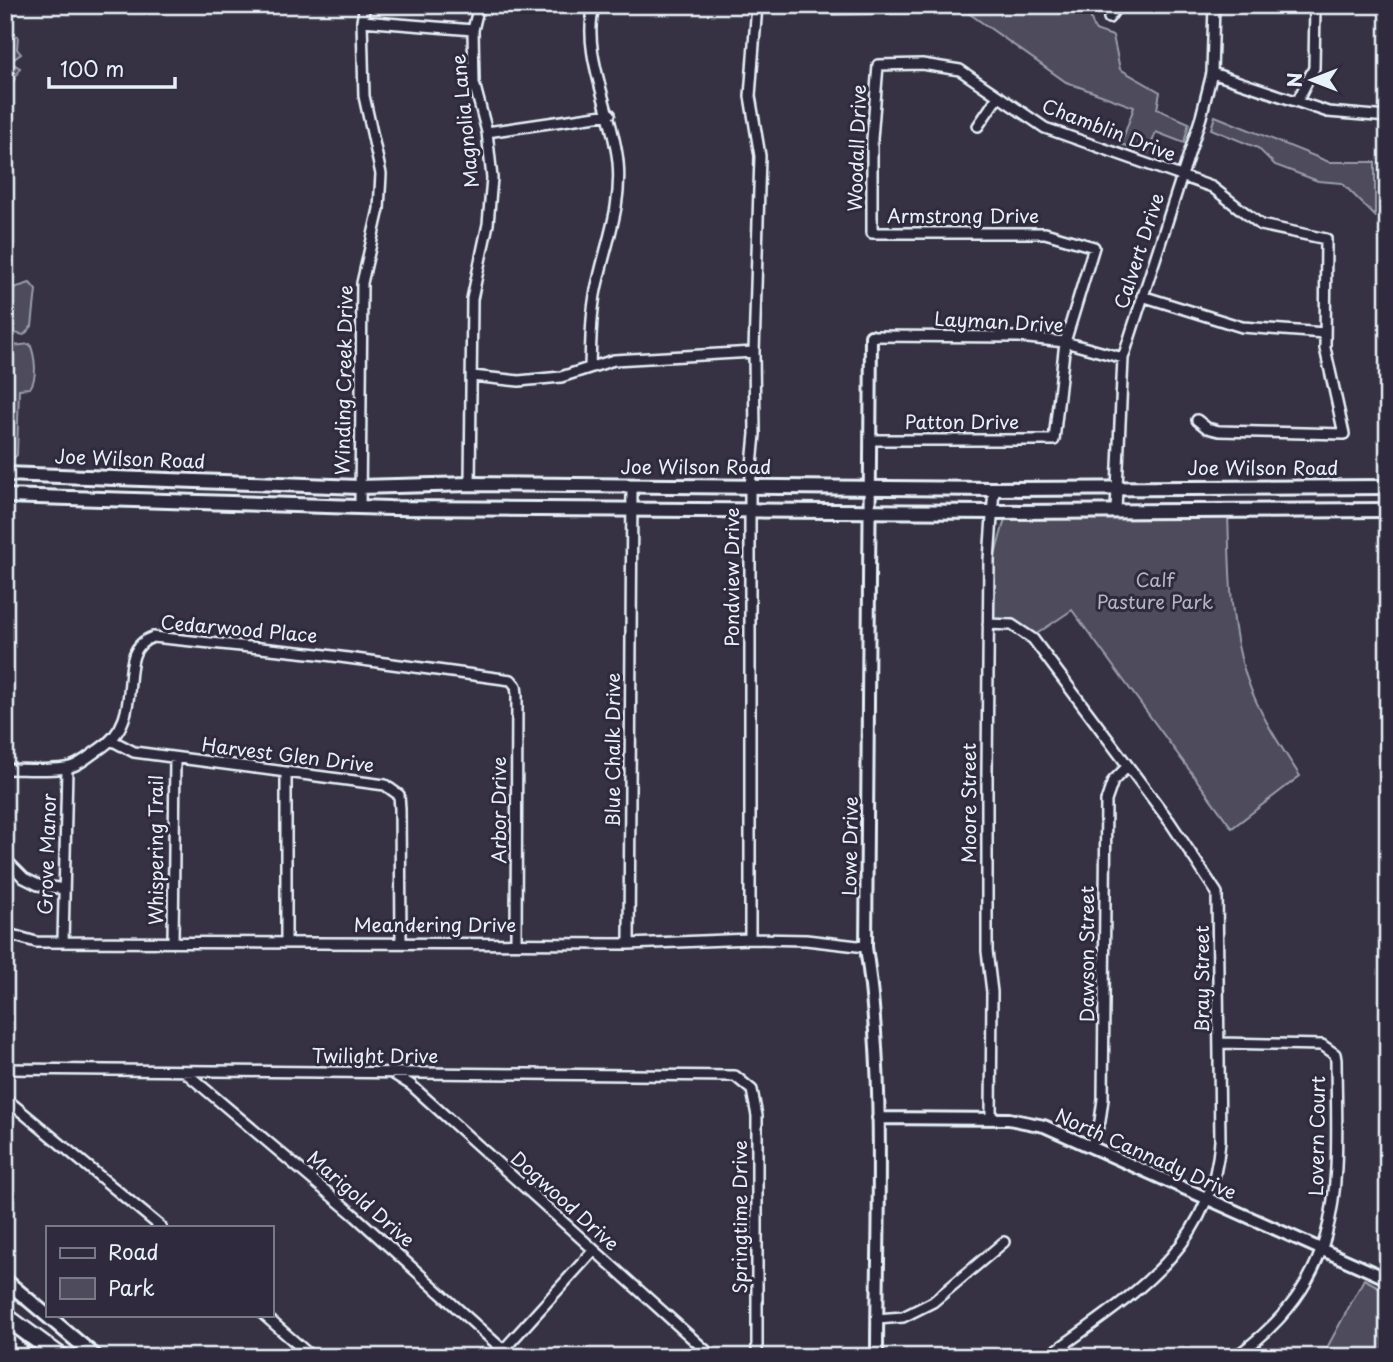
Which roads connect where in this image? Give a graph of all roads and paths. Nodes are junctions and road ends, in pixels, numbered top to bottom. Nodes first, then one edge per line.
1 (365, 5) edge
2 (479, 5) edge
3 (596, 5) edge
4 (757, 5) edge
5 (1118, 5) edge
6 (1214, 5) edge
7 (1315, 5) edge
8 (1109, 18) dead end
9 (362, 21) junction
10 (473, 30) junction
11 (878, 65) joint
12 (1212, 73) junction
13 (997, 98) junction
14 (1298, 100) junction
15 (610, 114) junction
16 (1388, 117) edge
17 (978, 126) dead end
18 (487, 132) junction
19 (1181, 176) junction
20 (872, 233) joint
21 (1142, 296) junction
22 (1325, 333) junction
23 (871, 336) joint
24 (1065, 342) junction
25 (754, 352) junction
26 (1123, 358) junction
27 (590, 367) junction
28 (472, 376) junction
29 (1197, 420) dead end
30 (870, 440) junction
31 (5, 474) edge
32 (470, 484) junction
33 (750, 486) junction
34 (359, 487) junction
35 (632, 487) junction
36 (1388, 487) edge
37 (1117, 488) junction
38 (870, 489) junction
39 (994, 489) junction
40 (5, 496) edge
41 (360, 507) junction
42 (749, 509) junction
43 (632, 510) junction
44 (1116, 510) junction
45 (1388, 510) edge
46 (870, 512) junction
47 (994, 512) junction
48 (988, 624) junction
49 (511, 680) joint
50 (111, 740) junction
51 (175, 758) junction
52 (1127, 767) junction
53 (67, 768) junction
54 (5, 769) edge
55 (286, 772) junction
56 (5, 859) edge
57 (64, 888) junction
58 (5, 933) edge
59 (750, 939) junction
60 (62, 942) junction
61 (173, 942) junction
62 (286, 942) junction
63 (401, 942) junction
64 (516, 943) junction
65 (629, 944) junction
66 (866, 947) junction
67 (1219, 1044) junction
68 (5, 1069) edge
69 (185, 1072) junction
70 (392, 1073) junction
71 (744, 1081) joint
72 (5, 1098) edge
73 (878, 1118) junction
74 (991, 1118) junction
75 (1091, 1147) junction
76 (1206, 1200) junction
77 (160, 1226) edge
78 (1004, 1241) dead end
79 (593, 1251) junction
80 (1322, 1251) junction
81 (1388, 1279) edge
82 (5, 1280) edge
83 (46, 1315) edge
84 (5, 1316) edge
85 (48, 1316) edge
86 (265, 1316) edge
87 (877, 1319) junction
88 (5, 1339) edge
89 (500, 1353) edge
90 (25, 1357) edge
91 (61, 1357) edge
92 (96, 1357) edge
93 (312, 1357) edge
94 (512, 1357) edge
95 (713, 1357) edge
96 (757, 1357) edge
97 (877, 1357) edge
98 (1047, 1357) edge
99 (1235, 1357) edge

1 - 9 street, Winding Creek Drive
2 - 10 street, Magnolia Lane
3 - 15 street
4 - 25 street, Pondview Drive
5 - 8 street
6 - 12 street, Calvert Drive
7 - 14 street
9 - 10 street
9 - 34 street, Winding Creek Drive
10 - 18 street, Magnolia Lane
11 - 13 street, Chamblin Drive
11 - 20 street, Woodall Drive
12 - 14 street
12 - 19 street, Calvert Drive
13 - 17 street
13 - 19 street, Chamblin Drive
14 - 16 street
15 - 18 street
15 - 27 street
18 - 28 street, Magnolia Lane
19 - 21 street, Calvert Drive
19 - 22 street, Chamblin Drive
20 - 24 street, Armstrong Drive
21 - 22 street
21 - 26 street, Calvert Drive
22 - 29 street
23 - 24 street, Layman Drive
23 - 30 street, Lowe Drive
24 - 26 street, Layman Drive
24 - 30 street, Patton Drive
25 - 27 street
25 - 33 street, Pondview Drive
26 - 37 street, Calvert Drive
27 - 28 street
28 - 32 street, Magnolia Lane
30 - 38 street, Lowe Drive
31 - 34 main road, Joe Wilson Road
32 - 34 main road, Joe Wilson Road
32 - 35 main road, Joe Wilson Road
33 - 35 main road, Joe Wilson Road
33 - 38 main road, Joe Wilson Road
33 - 42 street, Pondview Drive
34 - 41 street, Winding Creek Drive
35 - 43 street, Blue Chalk Drive
36 - 37 main road, Joe Wilson Road
37 - 39 main road, Joe Wilson Road
37 - 44 street, Calvert Drive
38 - 39 main road, Joe Wilson Road
38 - 46 street, Lowe Drive
39 - 47 street, Moore Street
40 - 41 main road
41 - 43 main road
42 - 43 main road
42 - 46 main road
42 - 59 street, Pondview Drive
43 - 65 street, Blue Chalk Drive
44 - 45 main road
44 - 47 main road
46 - 47 main road
46 - 66 street, Lowe Drive
47 - 48 street, Moore Street
48 - 52 street, Bray Street
48 - 74 street, Moore Street
49 - 50 street, Cedarwood Place
49 - 64 street, Arbor Drive
50 - 51 street, Harvest Glen Drive
50 - 53 street, Cedarwood Place
51 - 55 street, Harvest Glen Drive
51 - 61 street, Whispering Trail
52 - 67 street, Bray Street
52 - 75 street, Dawson Street
53 - 54 street
53 - 57 street, Grove Manor
55 - 62 street
55 - 63 street, Harvest Glen Drive
56 - 57 street
57 - 60 street, Grove Manor
58 - 60 street, Meandering Drive
59 - 65 street, Meandering Drive
59 - 66 street, Meandering Drive
60 - 61 street, Meandering Drive
61 - 62 street, Meandering Drive
62 - 63 street, Meandering Drive
63 - 64 street, Meandering Drive
64 - 65 street, Meandering Drive
66 - 73 street, Lowe Drive
67 - 76 street, Bray Street
67 - 80 street, Lovern Court
68 - 69 street, Twilight Drive
69 - 70 street, Twilight Drive
69 - 89 street, Marigold Drive
70 - 71 street, Twilight Drive
70 - 79 street, Dogwood Drive
71 - 96 street, Springtime Drive
72 - 77 street
73 - 74 street, North Cannady Drive
73 - 87 street, Lowe Drive
74 - 75 street, North Cannady Drive
75 - 76 street, North Cannady Drive
76 - 80 street, North Cannady Drive
76 - 98 street, Bray Street
78 - 87 street
79 - 89 street
79 - 95 street, Dogwood Drive
80 - 81 street, North Cannady Drive
80 - 99 street
82 - 83 main road
84 - 91 highway
85 - 92 main road
86 - 93 street
87 - 97 street, Lowe Drive
88 - 90 highway
89 - 94 street, Marigold Drive

